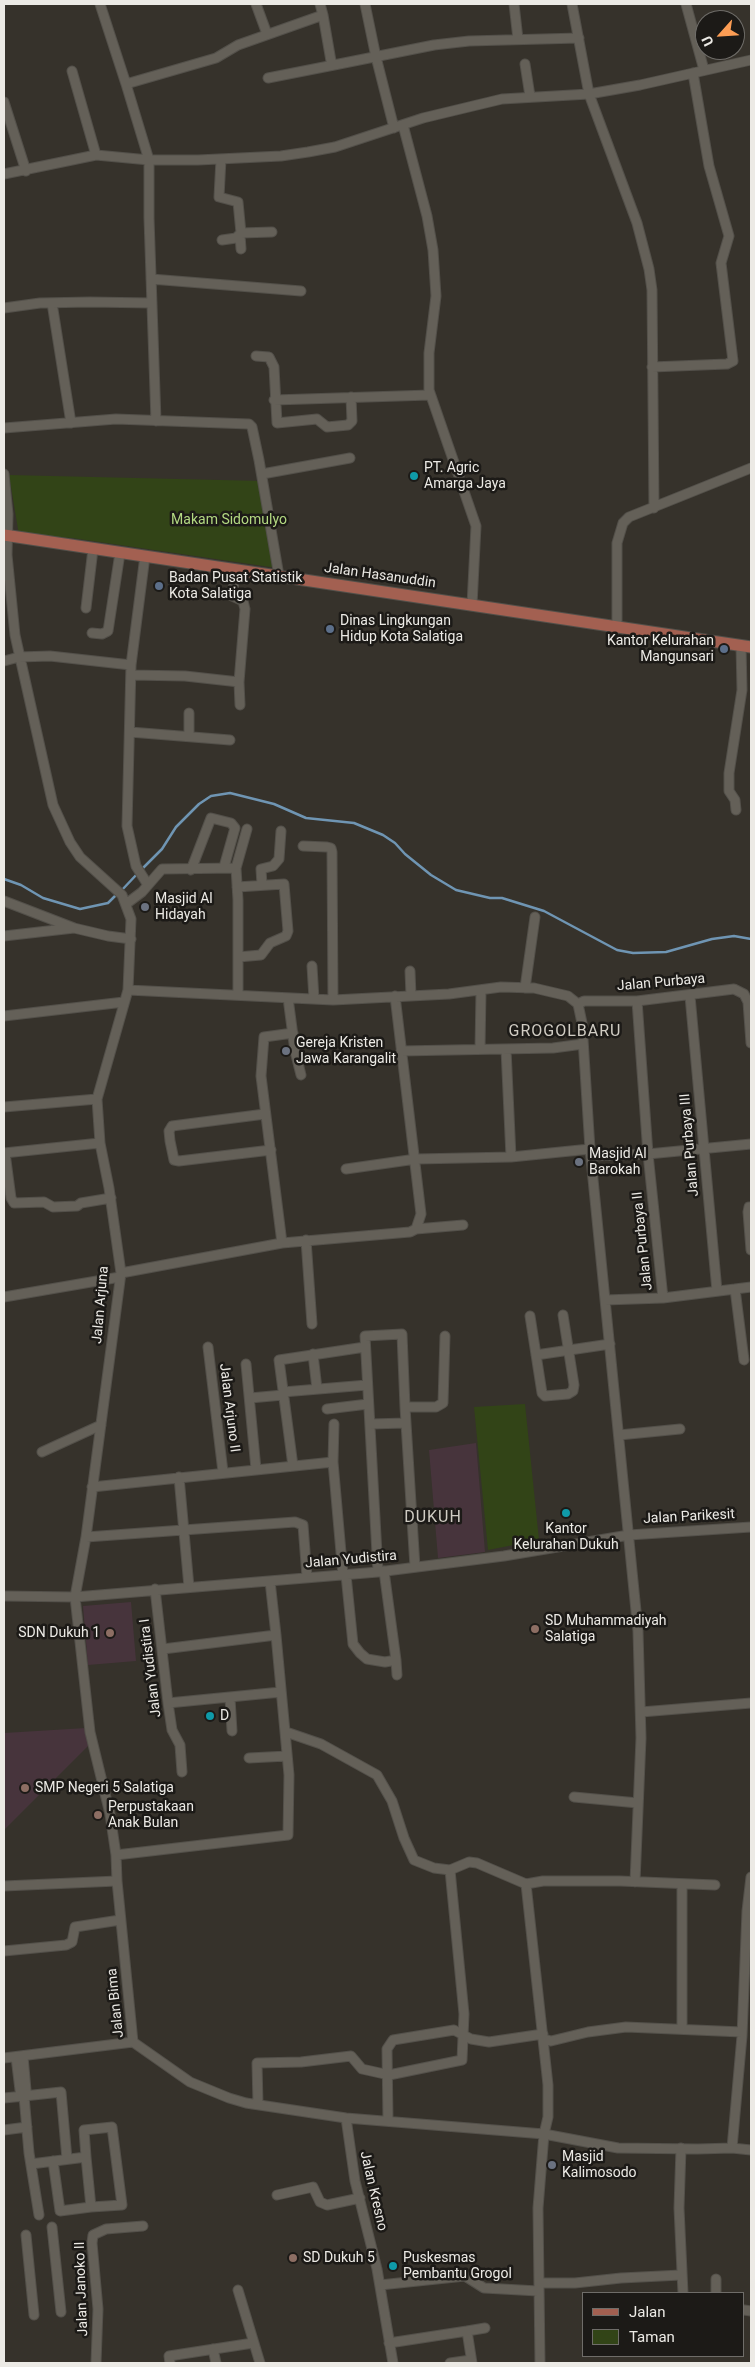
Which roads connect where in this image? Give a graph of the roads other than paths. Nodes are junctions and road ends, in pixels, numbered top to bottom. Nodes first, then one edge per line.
1 (100, 4) edge
2 (256, 4) edge
3 (320, 4) edge
4 (365, 4) edge
5 (514, 4) edge
6 (572, 4) edge
7 (686, 4) edge
8 (323, 15) junction
9 (267, 34) junction
10 (579, 38) junction
11 (518, 39) junction
12 (376, 57) junction
13 (751, 60) edge
14 (524, 64) dead end
15 (334, 65) junction
16 (704, 70) junction
17 (72, 71) dead end
18 (693, 73) junction
19 (268, 78) dead end
20 (126, 84) junction
21 (589, 94) junction
22 (530, 96) junction
23 (4, 102) edge
24 (403, 125) junction
25 (394, 128) junction
26 (96, 155) junction
27 (221, 159) junction
28 (149, 160) junction
29 (26, 171) junction
30 (4, 174) edge
31 (272, 232) dead end
32 (241, 234) junction
33 (222, 240) dead end
34 (241, 249) dead end
35 (151, 279) junction
36 (301, 291) dead end
37 (52, 303) junction
38 (152, 303) junction
39 (4, 308) edge
40 (256, 356) dead end
41 (652, 367) junction
42 (430, 395) junction
43 (352, 397) junction
44 (274, 400) junction
45 (156, 421) junction
46 (72, 423) junction
47 (4, 428) edge
48 (350, 458) dead end
49 (751, 468) edge
50 (4, 474) edge
51 (262, 474) junction
52 (654, 508) junction
53 (5, 535) edge
54 (93, 549) junction
55 (120, 553) junction
56 (145, 556) junction
57 (236, 570) junction
58 (279, 576) junction
59 (472, 605) junction
60 (86, 608) dead end
61 (617, 628) junction
62 (92, 633) dead end
63 (746, 646) edge
64 (19, 657) junction
65 (4, 660) edge
66 (131, 665) junction
67 (131, 675) junction
68 (239, 682) junction
69 (240, 705) dead end
70 (189, 713) dead end
71 (130, 732) junction
72 (189, 736) junction
73 (230, 740) dead end
74 (736, 810) dead end
75 (247, 829) dead end
76 (281, 831) dead end
77 (303, 846) dead end
78 (224, 867) junction
79 (236, 868) junction
80 (191, 870) junction
81 (148, 885) junction
82 (262, 885) junction
83 (237, 887) junction
84 (4, 901) edge
85 (126, 904) junction
86 (535, 917) dead end
87 (74, 928) junction
88 (4, 936) edge
89 (131, 939) junction
90 (238, 957) junction
91 (312, 966) dead end
92 (410, 971) dead end
93 (525, 988) junction
94 (128, 990) junction
95 (481, 991) junction
96 (238, 994) junction
97 (395, 996) junction
98 (412, 996) junction
99 (690, 996) junction
100 (288, 998) junction
101 (314, 999) junction
102 (333, 1000) junction
103 (124, 1002) junction
104 (637, 1002) junction
105 (578, 1004) junction
106 (4, 1016) edge
107 (293, 1033) junction
108 (751, 1043) edge
109 (583, 1044) junction
110 (506, 1048) junction
111 (480, 1049) junction
112 (401, 1051) junction
113 (301, 1075) dead end
114 (98, 1099) junction
115 (4, 1107) edge
116 (265, 1114) junction
117 (100, 1143) junction
118 (751, 1144) edge
119 (704, 1149) junction
120 (271, 1150) junction
121 (591, 1152) junction
122 (4, 1153) edge
123 (648, 1154) junction
124 (511, 1157) junction
125 (416, 1158) junction
126 (346, 1170) dead end
127 (111, 1198) junction
128 (751, 1207) edge
129 (463, 1225) dead end
130 (416, 1229) junction
131 (306, 1240) junction
132 (282, 1243) junction
133 (751, 1250) edge
134 (120, 1275) junction
135 (751, 1287) edge
136 (735, 1289) junction
137 (717, 1291) junction
138 (4, 1297) edge
139 (663, 1298) junction
140 (605, 1300) junction
141 (563, 1315) dead end
142 (530, 1316) dead end
143 (312, 1324) dead end
144 (445, 1336) dead end
145 (610, 1344) junction
146 (208, 1347) dead end
147 (366, 1347) junction
148 (568, 1350) junction
149 (313, 1354) junction
150 (536, 1355) junction
151 (744, 1360) dead end
152 (246, 1364) dead end
153 (367, 1385) junction
154 (317, 1389) junction
155 (283, 1393) junction
156 (250, 1398) junction
157 (368, 1404) junction
158 (405, 1407) junction
159 (327, 1409) dead end
160 (406, 1423) junction
161 (334, 1424) dead end
162 (370, 1424) junction
163 (101, 1425) junction
164 (680, 1429) dead end
165 (619, 1434) junction
166 (42, 1452) dead end
167 (334, 1462) junction
168 (293, 1466) junction
169 (256, 1469) junction
170 (224, 1472) junction
171 (179, 1477) junction
172 (92, 1487) junction
173 (751, 1527) edge
174 (185, 1530) junction
175 (629, 1535) junction
176 (86, 1537) junction
177 (415, 1567) junction
178 (381, 1572) junction
179 (345, 1575) junction
180 (307, 1577) junction
181 (270, 1581) junction
182 (189, 1586) junction
183 (155, 1589) junction
184 (4, 1596) edge
185 (74, 1597) junction
186 (276, 1635) junction
187 (163, 1649) junction
188 (396, 1660) junction
189 (397, 1675) dead end
190 (281, 1692) junction
191 (230, 1698) junction
192 (168, 1703) junction
193 (751, 1703) edge
194 (640, 1712) junction
195 (232, 1731) dead end
196 (286, 1732) junction
197 (287, 1756) junction
198 (249, 1758) dead end
199 (182, 1772) dead end
200 (574, 1797) dead end
201 (638, 1802) junction
202 (116, 1855) junction
203 (450, 1870) junction
204 (751, 1877) edge
205 (116, 1881) junction
206 (635, 1882) junction
207 (526, 1884) junction
208 (682, 1885) junction
209 (715, 1885) dead end
210 (4, 1886) edge
211 (749, 1911) edge
212 (120, 1920) junction
213 (4, 1951) edge
214 (682, 2028) junction
215 (463, 2034) junction
216 (745, 2035) edge
217 (544, 2037) junction
218 (133, 2042) junction
219 (20, 2056) junction
220 (4, 2058) edge
221 (389, 2075) junction
222 (24, 2096) junction
223 (4, 2098) edge
224 (258, 2104) junction
225 (346, 2118) junction
226 (388, 2120) junction
227 (27, 2127) junction
228 (4, 2130) edge
229 (544, 2134) junction
230 (680, 2148) junction
231 (732, 2148) junction
232 (751, 2150) edge
233 (86, 2157) junction
234 (67, 2159) junction
235 (53, 2161) junction
236 (31, 2164) junction
237 (277, 2195) dead end
238 (360, 2198) junction
239 (92, 2207) junction
240 (39, 2216) dead end
241 (143, 2226) dead end
242 (52, 2227) dead end
243 (26, 2235) dead end
244 (681, 2275) junction
245 (716, 2278) dead end
246 (380, 2285) junction
247 (538, 2287) junction
248 (238, 2290) dead end
249 (683, 2292) edge
250 (716, 2292) edge
251 (61, 2312) dead end
252 (34, 2315) dead end
253 (485, 2328) dead end
254 (467, 2331) junction
255 (253, 2343) junction
256 (389, 2343) junction
257 (213, 2349) junction
258 (471, 2361) edge
259 (96, 2363) edge
260 (170, 2363) edge
261 (216, 2363) edge
262 (260, 2363) edge
263 (393, 2363) edge
264 (450, 2363) edge
265 (540, 2363) edge

1 - 20 street
2 - 9 street
3 - 8 street
4 - 12 street
5 - 11 street
6 - 10 street
7 - 16 street
8 - 9 street
8 - 15 street
9 - 20 street
10 - 11 street
10 - 21 street
11 - 12 street
12 - 15 street
12 - 25 street
13 - 16 street
14 - 22 street
15 - 19 street
16 - 18 street
17 - 26 street
18 - 21 street
18 - 41 street
20 - 28 street
21 - 22 street
21 - 41 street
22 - 24 street
23 - 29 street
24 - 25 street
24 - 42 street
25 - 27 street
26 - 28 street
26 - 29 street
27 - 28 street
27 - 32 street
28 - 35 street
29 - 30 street
31 - 32 street
32 - 33 street
32 - 34 street
35 - 36 street
35 - 38 street
37 - 38 street
37 - 39 street
37 - 46 street
38 - 45 street
40 - 44 street
41 - 52 street
42 - 43 street
42 - 59 street
43 - 44 street
43 - 44 street
45 - 46 street
45 - 51 street
46 - 47 street
48 - 51 street
49 - 52 street
50 - 53 street
51 - 58 street
52 - 61 street
53 - 54 main road, Jalan Hasanuddin
53 - 64 street
54 - 55 main road, Jalan Hasanuddin
54 - 60 street
55 - 56 main road, Jalan Hasanuddin
55 - 62 street
56 - 57 main road, Jalan Hasanuddin
56 - 66 street
57 - 58 main road, Jalan Hasanuddin
57 - 68 street
58 - 59 main road, Jalan Hasanuddin
59 - 61 main road, Jalan Hasanuddin
61 - 63 main road, Jalan Hasanuddin
63 - 74 street
64 - 65 street
64 - 66 street
64 - 85 street, Jalan Arjuna
66 - 67 street
67 - 68 street
67 - 71 street
68 - 69 street
70 - 72 street
71 - 72 street
71 - 81 street
72 - 73 street
75 - 79 street
76 - 82 street
77 - 102 street
78 - 79 street
78 - 80 street
78 - 80 street
79 - 83 street
80 - 81 street
81 - 85 street
82 - 83 street
82 - 90 street
83 - 90 street
84 - 87 street
85 - 89 street, Jalan Arjuna
86 - 93 street
87 - 88 street
87 - 89 street
89 - 94 street, Jalan Arjuna
90 - 96 street
91 - 101 street
92 - 98 street
93 - 95 street
93 - 105 street
94 - 96 street
94 - 103 street, Jalan Arjuna
95 - 98 street
95 - 111 street
96 - 100 street
97 - 98 street
97 - 102 street
97 - 112 street
99 - 104 street, Jalan Purbaya
99 - 108 street, Jalan Purbaya
99 - 119 street, Jalan Purbaya III
100 - 101 street
100 - 107 street
101 - 102 street
103 - 106 street
103 - 114 street, Jalan Arjuna
104 - 105 street, Jalan Purbaya
104 - 123 street, Jalan Purbaya II
105 - 109 street
107 - 113 street
107 - 116 street
109 - 110 street
109 - 121 street
110 - 111 street
110 - 124 street
111 - 112 street
112 - 125 street
114 - 115 street
114 - 117 street, Jalan Arjuna
116 - 120 street
116 - 120 street
117 - 122 street
117 - 127 street, Jalan Arjuna
118 - 119 street
119 - 123 street
119 - 137 street, Jalan Purbaya III
120 - 132 street
121 - 123 street
121 - 124 street
121 - 140 street
122 - 127 street
123 - 139 street, Jalan Purbaya II
124 - 125 street
125 - 126 street
125 - 130 street
127 - 134 street, Jalan Arjuna
128 - 133 street
129 - 130 street
130 - 131 street
131 - 132 street
131 - 143 street
132 - 134 street
134 - 138 street
134 - 163 street, Jalan Arjuna
135 - 136 street
136 - 137 street
136 - 151 street
137 - 139 street
139 - 140 street
140 - 145 street
141 - 148 street
142 - 150 street
144 - 158 street
145 - 148 street
145 - 165 street
146 - 170 street, Jalan Arjuno II
147 - 149 street
147 - 153 street
147 - 158 street
148 - 150 street
148 - 150 street
149 - 154 street
149 - 155 street
152 - 156 street
153 - 154 street
153 - 157 street
154 - 155 street
155 - 156 street
155 - 168 street
156 - 169 street
157 - 159 street
157 - 162 street
158 - 160 street
160 - 162 street
160 - 177 street
161 - 167 street
162 - 178 street
163 - 166 street
163 - 172 street, Jalan Arjuna
164 - 165 street
165 - 175 street
167 - 168 street
167 - 179 street
168 - 169 street
169 - 170 street
170 - 171 street
171 - 172 street
171 - 174 street
172 - 176 street, Jalan Arjuna
173 - 175 street, Jalan Parikesit
174 - 176 street
174 - 180 street
174 - 182 street
175 - 177 street, Jalan Yudistira
175 - 194 street
176 - 185 street, Jalan Arjuna
177 - 178 street, Jalan Yudistira
178 - 179 street, Jalan Yudistira
178 - 188 street
179 - 180 street, Jalan Yudistira
179 - 188 street
180 - 181 street, Jalan Yudistira
181 - 182 street, Jalan Yudistira
181 - 186 street
182 - 183 street, Jalan Yudistira
183 - 185 street, Jalan Yudistira
183 - 187 street, Jalan Yudistira I
184 - 185 street, Jalan Yudistira
185 - 202 street, Jalan Bima
186 - 187 street
186 - 190 street
187 - 192 street, Jalan Yudistira I
188 - 189 street
190 - 191 street
190 - 196 street
191 - 192 street
191 - 195 street
192 - 199 street, Jalan Yudistira I
193 - 194 street
194 - 201 street
196 - 197 street
196 - 203 street
197 - 198 street
197 - 202 street
200 - 201 street
201 - 206 street
202 - 205 street, Jalan Bima
203 - 207 street
203 - 215 street
204 - 211 street
205 - 210 street
205 - 212 street, Jalan Bima
206 - 207 street
206 - 208 street
207 - 217 street
208 - 209 street
208 - 214 street
211 - 216 street
212 - 213 street
212 - 218 street, Jalan Bima
214 - 216 street
214 - 217 street
215 - 217 street
215 - 221 street
215 - 221 street
216 - 231 street
217 - 229 street
218 - 219 street
218 - 224 street, Jalan Bima
219 - 220 street
219 - 222 street
221 - 224 street
221 - 226 street
222 - 223 street
222 - 227 street
222 - 234 street
224 - 225 street, Jalan Bima
225 - 226 street, Jalan Bima
225 - 238 street, Jalan Kresno
226 - 229 street, Jalan Bima
227 - 228 street
227 - 236 street
229 - 230 street, Jalan Bima
229 - 247 street
230 - 231 street, Jalan Bima
230 - 244 street
231 - 232 street, Jalan Bima
233 - 234 street
233 - 239 street
233 - 239 street
234 - 235 street
235 - 236 street
235 - 239 street
236 - 240 street
237 - 238 street
238 - 246 street, Jalan Kresno
241 - 259 street, Jalan Janoko II
242 - 251 street
243 - 252 street
244 - 247 street
244 - 249 street
245 - 250 street
246 - 247 street
246 - 256 street, Jalan Kresno
247 - 265 street
248 - 255 street
253 - 254 street
254 - 256 street
254 - 258 street
255 - 257 street
255 - 262 street
256 - 263 street, Jalan Kresno
257 - 260 street
257 - 261 street
258 - 264 street

